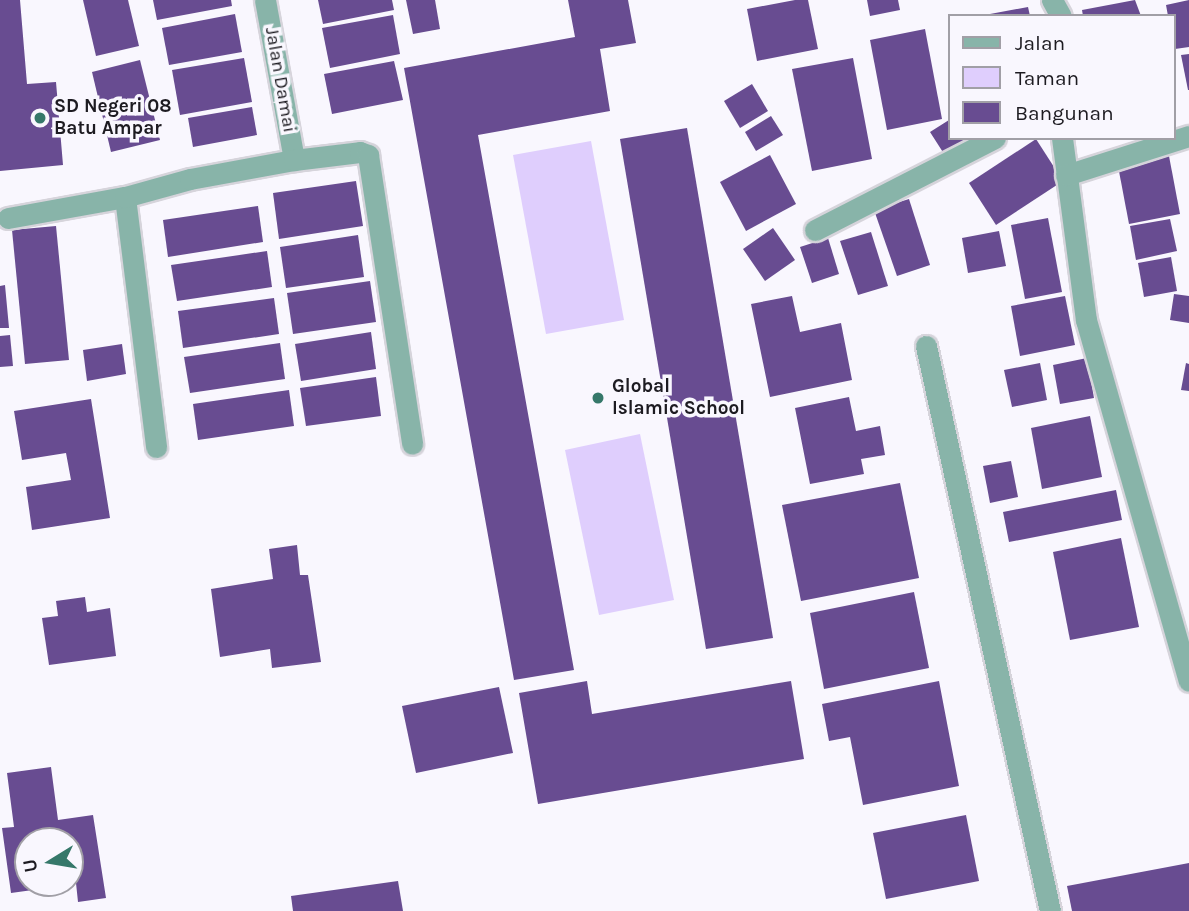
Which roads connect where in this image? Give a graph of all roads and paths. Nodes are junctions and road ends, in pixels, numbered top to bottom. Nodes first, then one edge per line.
1 (265, 0) edge
2 (1189, 136) edge
3 (991, 140) edge
4 (1062, 140) edge
5 (294, 160) junction
6 (1066, 175) junction
7 (125, 197) junction
8 (8, 218) dead end
9 (815, 230) dead end
10 (926, 346) dead end
11 (412, 444) dead end
12 (156, 447) dead end
13 (1189, 681) edge
14 (1050, 911) edge

1 - 5 street, Jalan Damai
2 - 6 street
3 - 9 street
4 - 6 street
5 - 7 street
5 - 11 street
6 - 13 street
7 - 8 street
7 - 12 street
10 - 14 street

